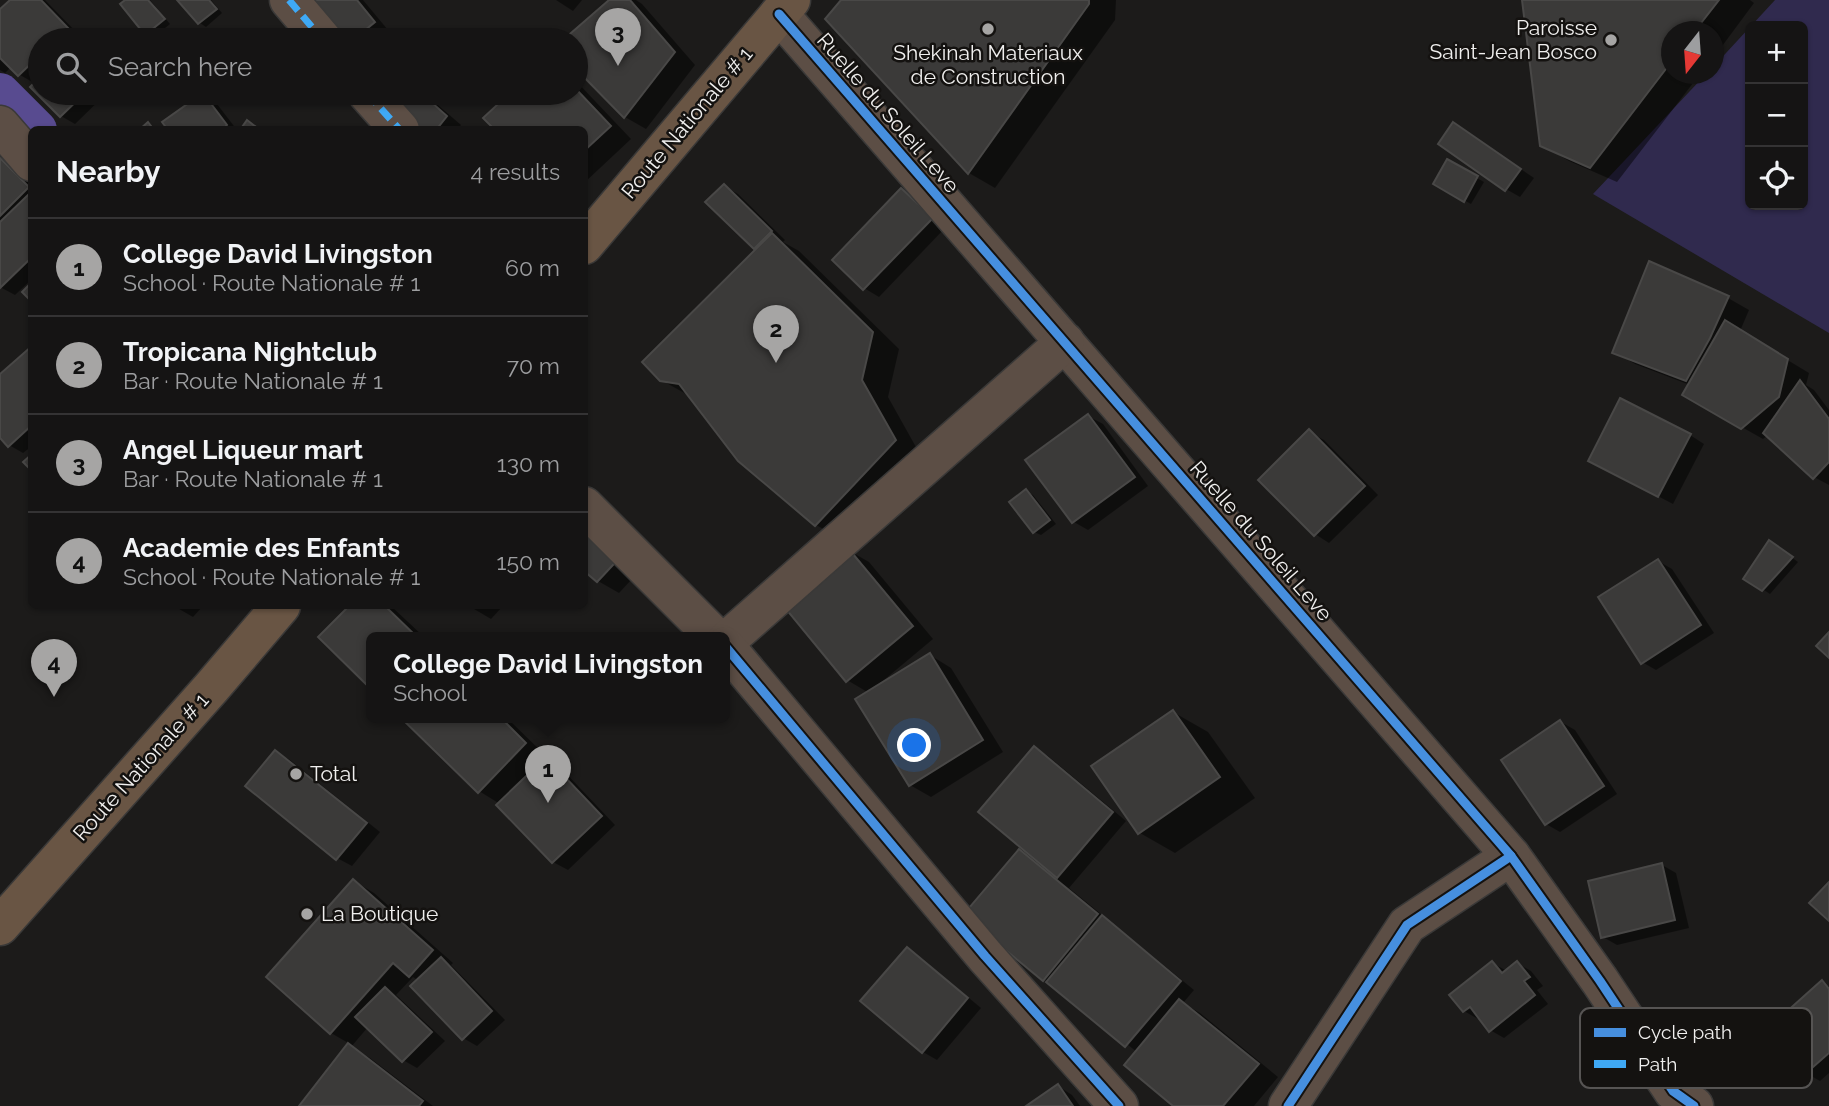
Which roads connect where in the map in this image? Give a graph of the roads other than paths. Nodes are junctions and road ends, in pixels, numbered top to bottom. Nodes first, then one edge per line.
1 (289, 0) edge
2 (785, 7) edge
3 (313, 28) edge
4 (378, 105) edge
5 (0, 125) edge
6 (396, 126) edge
7 (28, 157) edge
8 (588, 240) edge
9 (1065, 342) junction
10 (588, 510) edge
11 (278, 609) edge
12 (710, 632) edge
13 (730, 640) edge
14 (730, 650) edge
15 (1511, 856) junction
16 (0, 926) edge
17 (1618, 1008) edge
18 (1671, 1088) edge
19 (1119, 1106) edge
20 (1287, 1106) edge
21 (1694, 1106) edge

1 - 3 street
2 - 8 main road, Route Nationale # 1
2 - 9 street, Ruelle du Soleil Leve
4 - 6 street
5 - 7 street
9 - 13 street
9 - 15 street, Ruelle du Soleil Leve
10 - 12 street
11 - 16 main road, Route Nationale # 1
14 - 19 street
15 - 17 street, Ruelle du Soleil Leve
15 - 20 street
18 - 21 street, Ruelle du Soleil Leve

